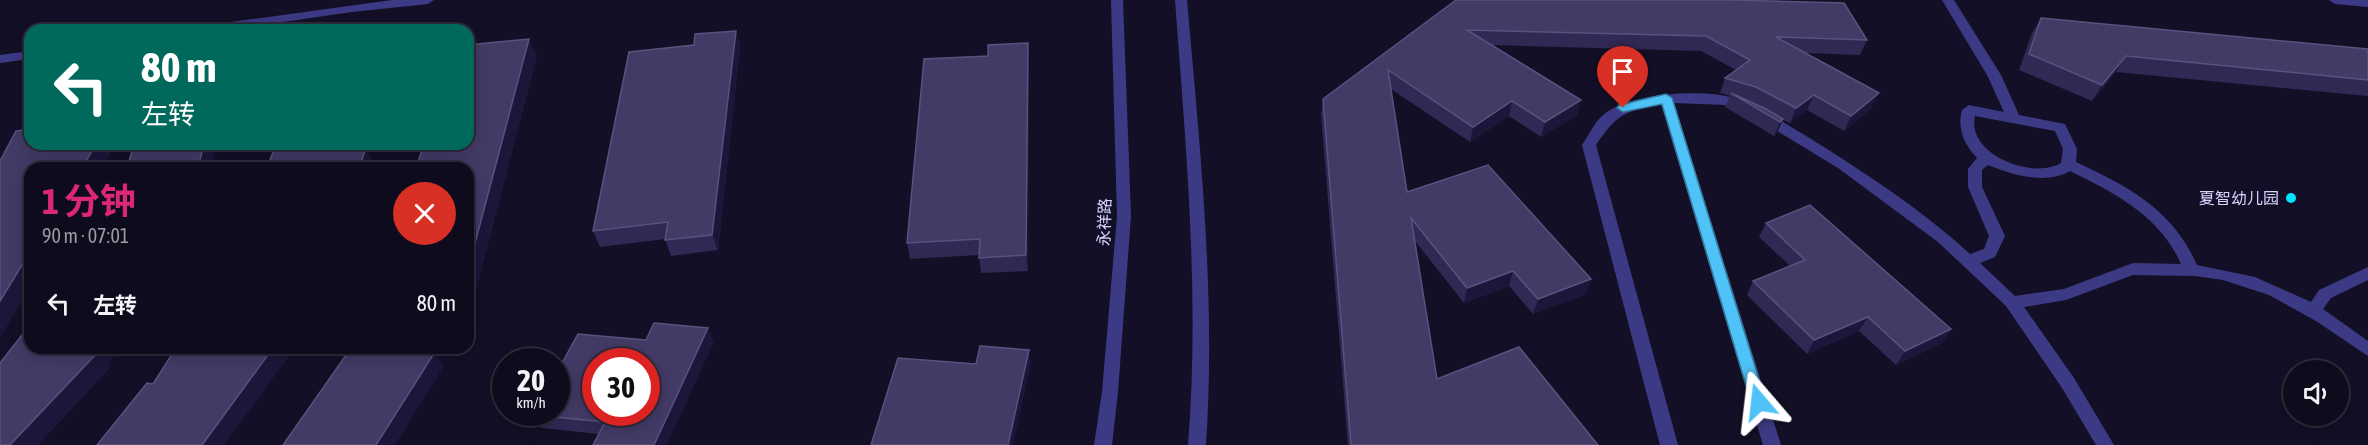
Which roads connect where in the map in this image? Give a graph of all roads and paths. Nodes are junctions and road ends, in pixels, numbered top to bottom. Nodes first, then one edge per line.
1 (428, 0) edge
2 (1117, 0) edge
3 (1181, 0) edge
4 (1948, 0) edge
5 (2335, 0) edge
6 (2368, 3) edge
7 (243, 24) edge
8 (24, 56) edge
9 (0, 59) edge
10 (1666, 98) junction
11 (2014, 120) junction
12 (1986, 158) junction
13 (2069, 164) junction
14 (1968, 261) junction
15 (2191, 269) junction
16 (2368, 273) edge
17 (2012, 302) junction
18 (2314, 309) junction
19 (2368, 350) edge
20 (1103, 445) edge
21 (1197, 445) edge
22 (1669, 445) edge
23 (1772, 445) edge
24 (2105, 445) edge

1 - 7 street
2 - 20 street, 永祥路
3 - 21 street
4 - 11 street
5 - 6 street
8 - 9 street
10 - 14 street
10 - 22 street
10 - 23 street
11 - 12 street
11 - 13 street
12 - 13 street
12 - 14 street
13 - 15 street
14 - 17 street
15 - 17 street
15 - 18 street
16 - 18 street
17 - 24 street
18 - 19 street

